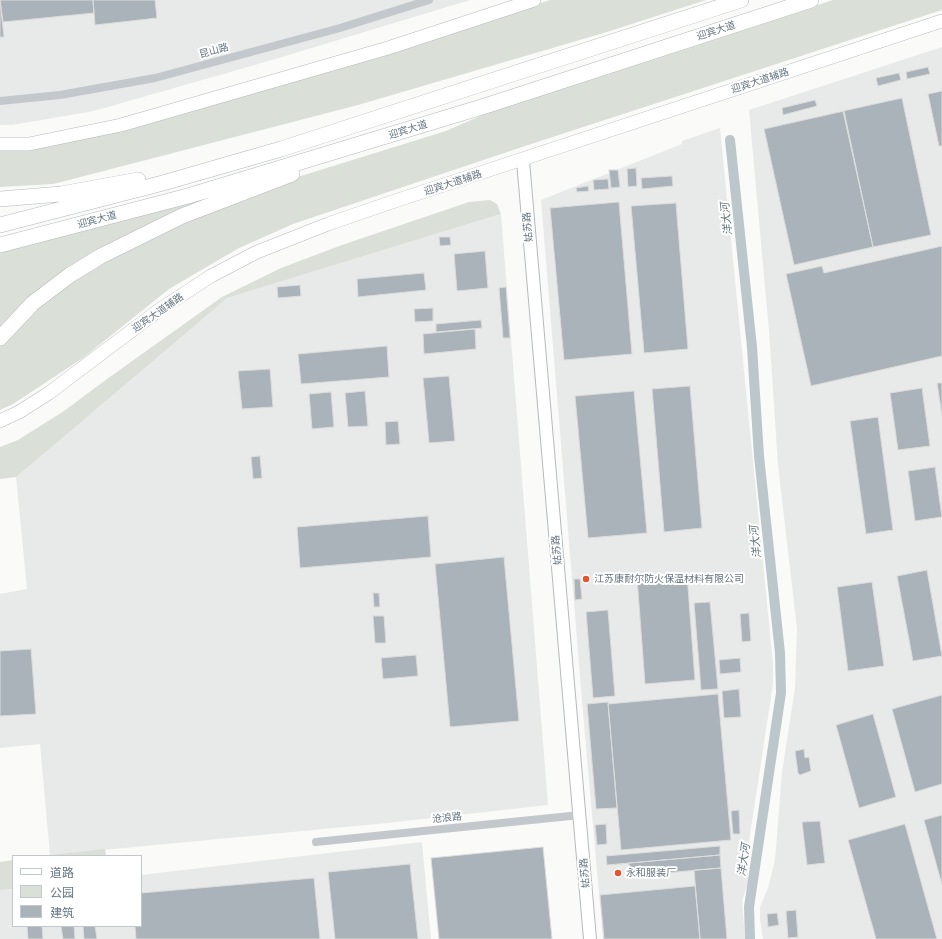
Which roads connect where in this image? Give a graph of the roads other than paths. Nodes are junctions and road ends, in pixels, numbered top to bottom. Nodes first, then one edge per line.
1 (429, 0) edge
2 (534, 0) edge
3 (742, 0) edge
4 (811, 0) edge
5 (942, 21) edge
6 (0, 101) edge
7 (485, 106) junction
8 (0, 144) edge
9 (281, 149) junction
10 (522, 161) junction
11 (0, 198) edge
12 (0, 225) edge
13 (0, 245) edge
14 (0, 338) edge
15 (0, 421) edge
16 (580, 815) junction
17 (316, 842) dead end
18 (590, 939) edge

1 - 6 street, 昆山路
2 - 8 main road
3 - 9 highway, 迎宾大道
4 - 7 highway, 迎宾大道
5 - 10 main road, 迎宾大道辅路
7 - 13 highway, 迎宾大道
7 - 14 highway
9 - 11 highway
9 - 12 highway, 迎宾大道
10 - 15 main road, 迎宾大道辅路
10 - 16 street, 姑苏路
16 - 17 street, 沧浪路
16 - 18 street, 姑苏路

